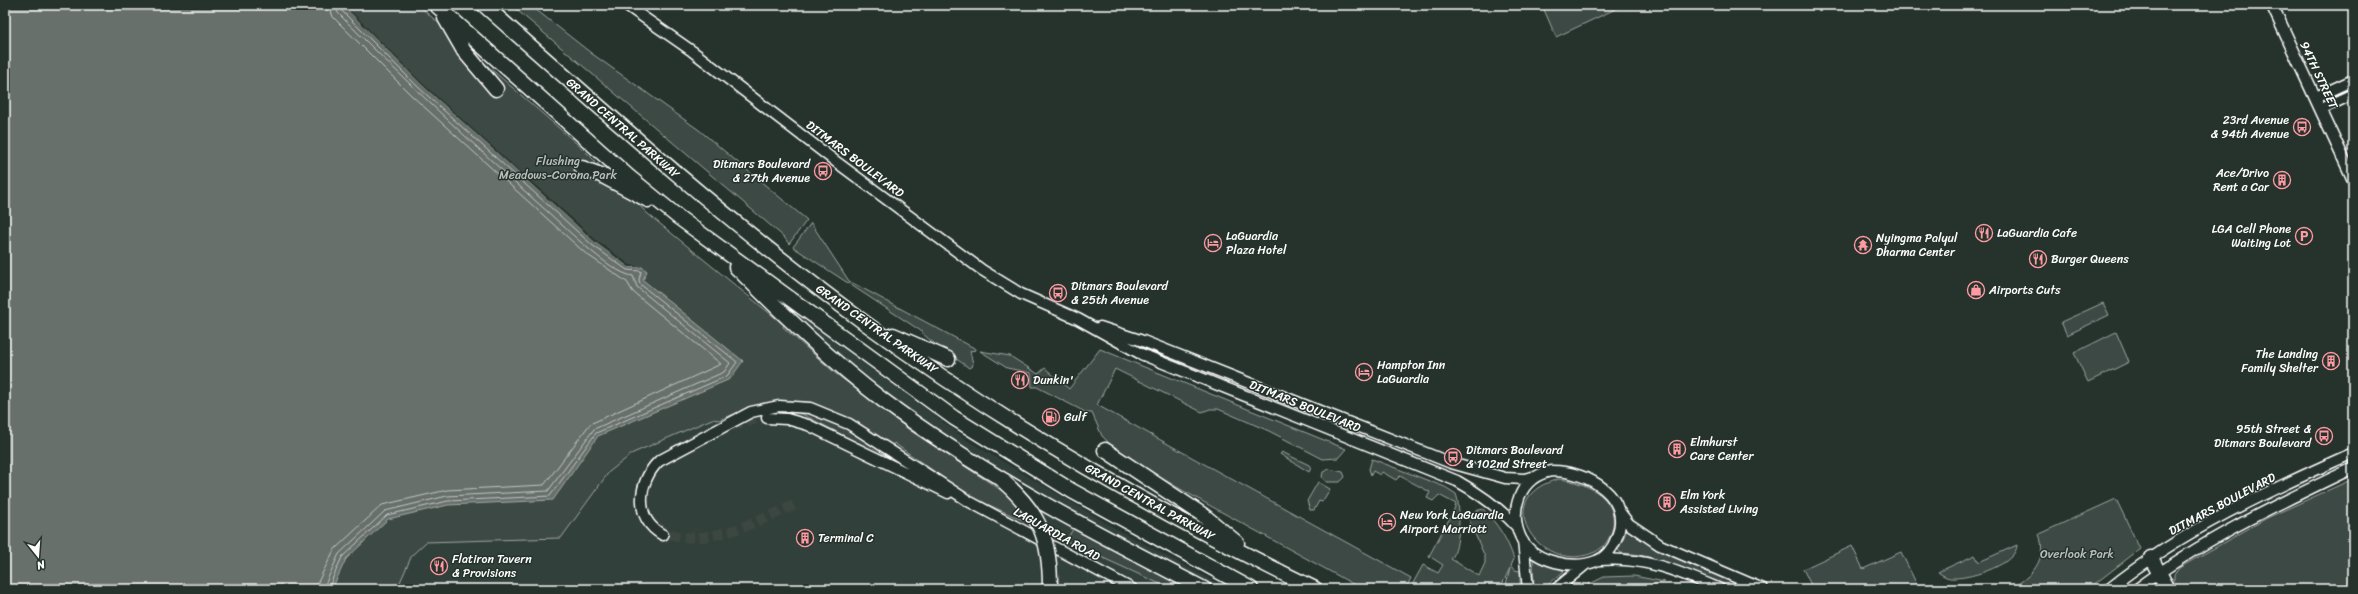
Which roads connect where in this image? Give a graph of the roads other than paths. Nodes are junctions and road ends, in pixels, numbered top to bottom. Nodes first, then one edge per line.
1 (484, 5) edge
2 (626, 5) edge
3 (2272, 5) edge
4 (437, 6) edge
5 (2353, 80) edge
6 (496, 89) dead end
7 (2353, 94) edge
8 (2316, 97) junction
9 (2321, 109) junction
10 (582, 168) dead end
11 (2353, 179) edge
12 (678, 217) junction
13 (707, 239) junction
14 (1078, 320) junction
15 (867, 324) junction
16 (948, 359) dead end
17 (767, 418) tunnel mouth
18 (1105, 450) dead end
19 (2353, 453) edge
20 (2353, 468) edge
21 (1532, 477) junction
22 (1004, 482) junction
23 (970, 502) junction
24 (1619, 511) junction
25 (1516, 526) junction
26 (663, 535) tunnel mouth
27 (1523, 541) junction
28 (2151, 558) junction
29 (1257, 560) junction
30 (1600, 560) junction
31 (1585, 565) junction
32 (2159, 572) junction
33 (1118, 581) junction
34 (1050, 589) edge
35 (1132, 589) edge
36 (1140, 589) edge
37 (1204, 589) edge
38 (1250, 589) edge
39 (1315, 589) edge
40 (1528, 589) edge
41 (1556, 589) edge
42 (1720, 589) edge
43 (1763, 589) edge
44 (2109, 589) edge
45 (2137, 589) edge
46 (2168, 589) edge

1 - 15 highway, GRAND CENTRAL PARKWAY
2 - 14 street, DITMARS BOULEVARD
3 - 8 main road, 94TH STREET
4 - 6 highway
4 - 12 highway
5 - 8 street
7 - 9 street
8 - 9 main road, 94TH STREET
9 - 11 main road, 94TH STREET
10 - 12 highway
12 - 13 highway
13 - 22 highway
13 - 38 highway
14 - 21 street, DITMARS BOULEVARD
14 - 25 street, DITMARS BOULEVARD
15 - 16 highway
15 - 29 highway, GRAND CENTRAL PARKWAY
17 - 23 street
18 - 29 highway
19 - 28 street, DITMARS BOULEVARD
20 - 32 street, DITMARS BOULEVARD
21 - 24 street
21 - 25 street
22 - 34 highway, bridge
22 - 37 highway
23 - 26 street
23 - 33 street, LAGUARDIA ROAD
24 - 30 street
24 - 43 street
25 - 27 street
27 - 31 street
27 - 40 street
28 - 32 highway
28 - 44 street, DITMARS BOULEVARD
29 - 39 highway, GRAND CENTRAL PARKWAY
30 - 31 street
30 - 42 street
31 - 41 street
32 - 45 street, DITMARS BOULEVARD
32 - 46 highway
33 - 35 street, LAGUARDIA ROAD
33 - 36 street

